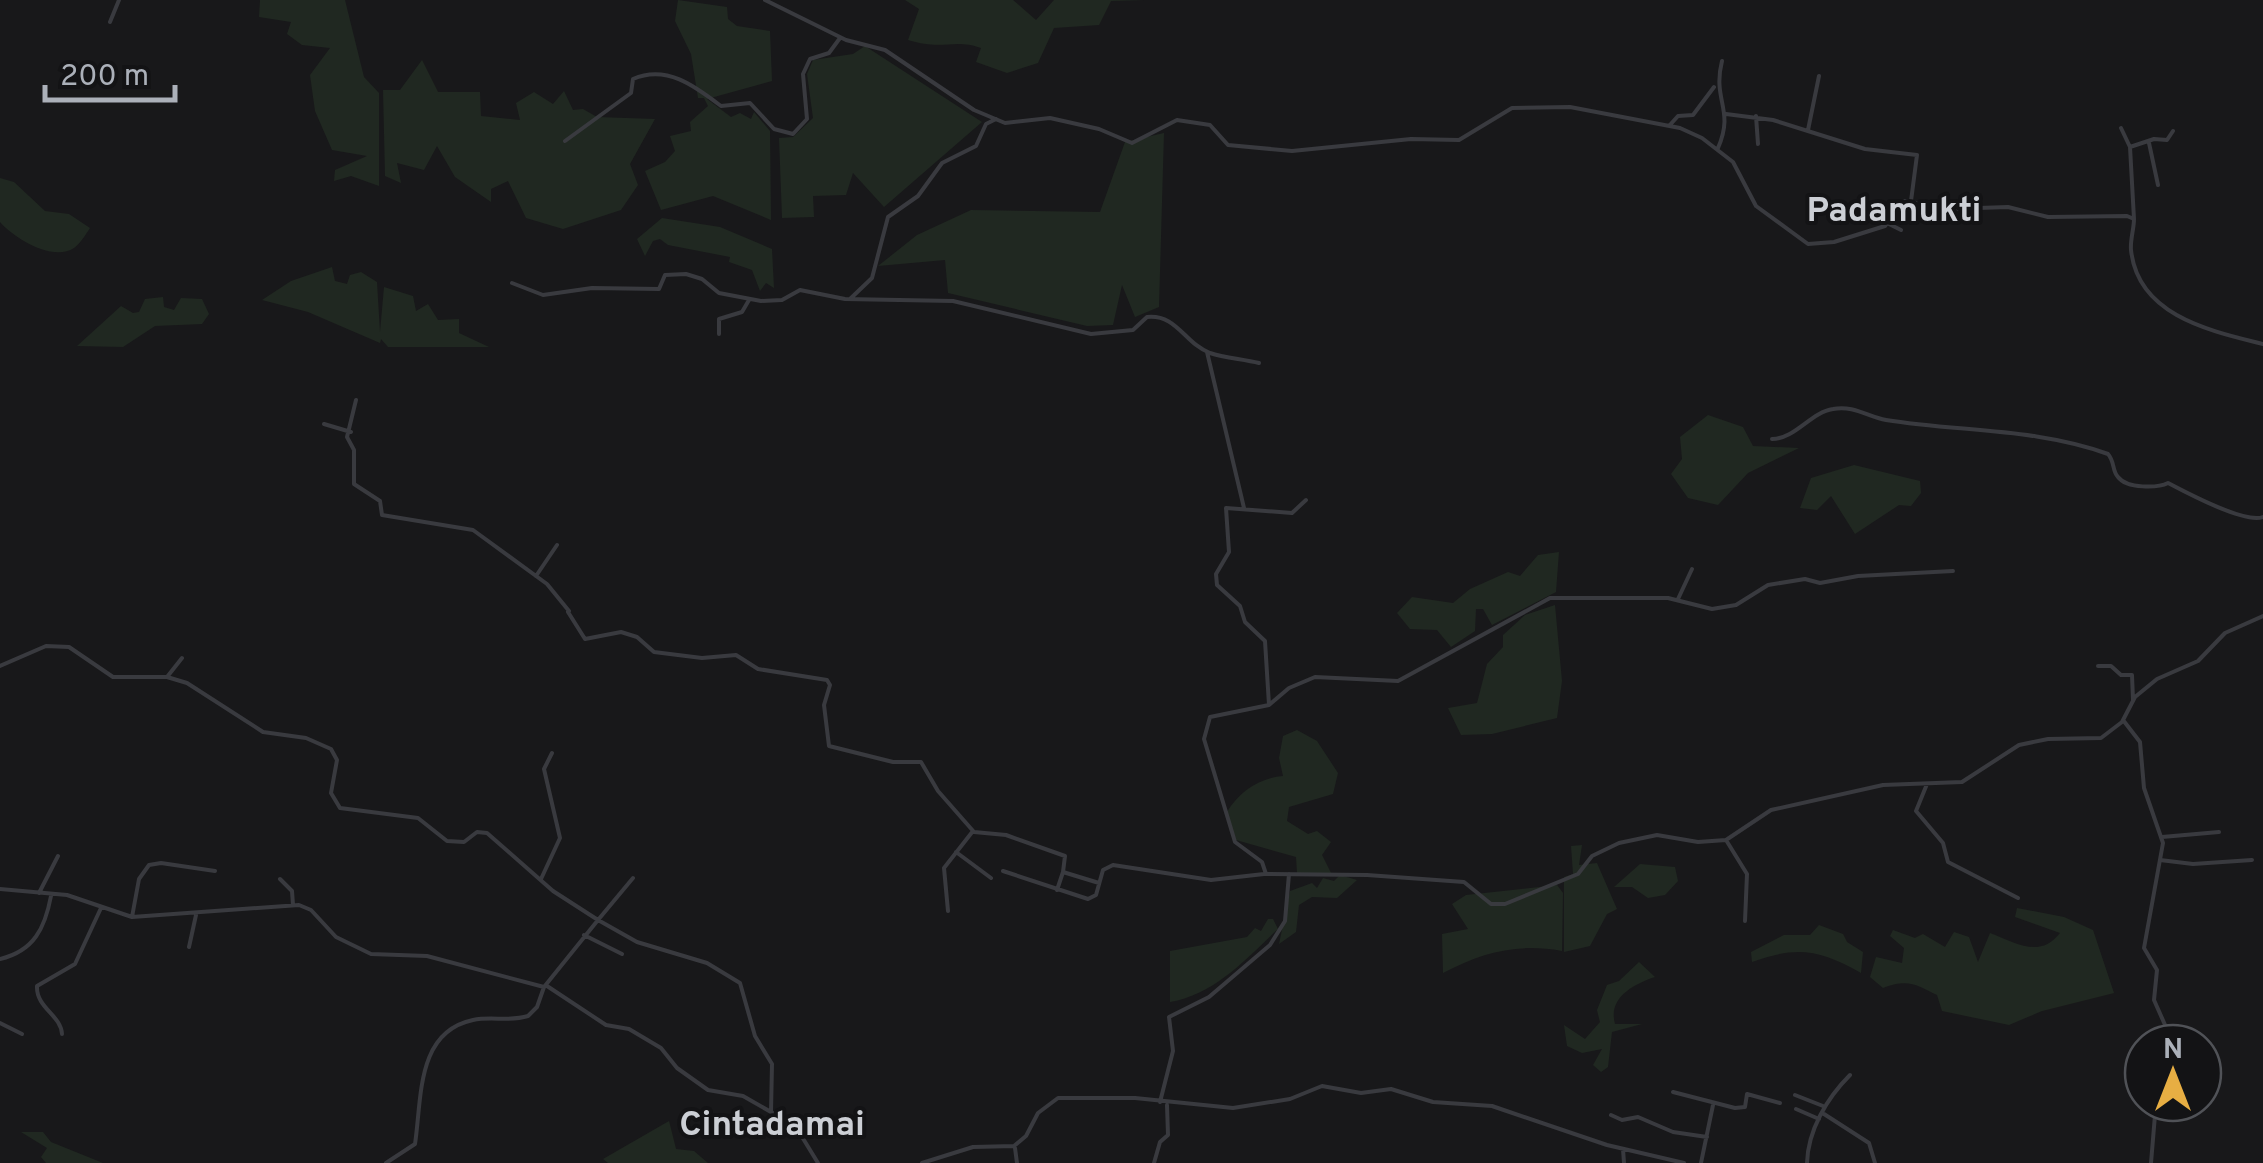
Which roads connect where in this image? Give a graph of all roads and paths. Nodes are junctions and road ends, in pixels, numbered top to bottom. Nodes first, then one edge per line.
1 (119, 0) edge
2 (765, 0) edge
3 (110, 22) dead end
4 (840, 38) junction
5 (1722, 60) dead end
6 (1819, 76) dead end
7 (1716, 86) junction
8 (1726, 114) junction
9 (1756, 116) junction
10 (996, 118) junction
11 (1670, 126) junction
12 (2121, 128) dead end
13 (1808, 130) junction
14 (2172, 131) dead end
15 (565, 141) dead end
16 (2149, 143) junction
17 (1758, 144) dead end
18 (2130, 147) junction
19 (1718, 148) junction
20 (2158, 185) dead end
21 (1911, 201) junction
22 (2134, 219) junction
23 (1889, 224) junction
24 (1901, 230) dead end
25 (512, 283) dead end
26 (850, 299) junction
27 (749, 300) junction
28 (719, 334) dead end
29 (2263, 344) edge
30 (1206, 352) junction
31 (1259, 363) dead end
32 (356, 400) dead end
33 (324, 424) dead end
34 (351, 432) junction
35 (1772, 439) dead end
36 (1306, 500) dead end
37 (1245, 509) junction
38 (2263, 517) edge
39 (557, 546) dead end
40 (1692, 569) dead end
41 (1953, 571) dead end
42 (536, 576) junction
43 (1678, 600) junction
44 (2263, 616) edge
45 (182, 658) dead end
46 (0, 666) edge
47 (2098, 666) dead end
48 (2149, 675) dead end
49 (166, 677) junction
50 (2152, 682) junction
51 (2133, 700) junction
52 (1269, 705) junction
53 (2123, 720) junction
54 (552, 753) dead end
55 (1927, 784) junction
56 (973, 831) junction
57 (2219, 832) dead end
58 (2162, 838) junction
59 (1726, 840) junction
60 (956, 852) junction
61 (58, 856) dead end
62 (2160, 860) junction
63 (2252, 860) dead end
64 (215, 871) dead end
65 (1003, 871) dead end
66 (1063, 872) junction
67 (1266, 874) junction
68 (1289, 874) junction
69 (633, 878) dead end
70 (991, 878) dead end
71 (280, 879) dead end
72 (541, 879) junction
73 (1099, 883) junction
74 (0, 890) edge
75 (1057, 890) junction
76 (39, 893) junction
77 (52, 896) junction
78 (2018, 898) dead end
79 (293, 905) junction
80 (101, 908) junction
81 (948, 911) dead end
82 (196, 916) junction
83 (132, 917) junction
84 (598, 920) junction
85 (1745, 921) dead end
86 (584, 935) junction
87 (189, 947) dead end
88 (622, 954) dead end
89 (0, 959) edge
90 (546, 986) junction
91 (0, 1023) edge
92 (2167, 1023) edge
93 (22, 1034) dead end
94 (62, 1034) dead end
95 (1850, 1075) dead end
96 (1672, 1092) dead end
97 (1794, 1095) dead end
98 (1780, 1103) dead end
99 (1164, 1104) junction
100 (1714, 1104) junction
101 (1796, 1108) dead end
102 (771, 1112) junction
103 (1822, 1113) junction
104 (1611, 1115) dead end
105 (2154, 1123) edge
106 (1707, 1137) junction
107 (1014, 1146) junction
108 (1624, 1149) junction
109 (386, 1163) edge
110 (818, 1163) edge
111 (922, 1163) edge
112 (1016, 1163) edge
113 (1154, 1163) edge
114 (1624, 1163) edge
115 (1684, 1163) edge
116 (1701, 1163) edge
117 (1807, 1163) edge
118 (1875, 1163) edge
119 (2151, 1163) edge

1 - 3 street
2 - 4 street
4 - 10 street
4 - 15 street
5 - 7 street
6 - 13 street
7 - 8 street
7 - 11 street
8 - 9 street
8 - 19 street
9 - 13 street
9 - 17 street
10 - 11 street
10 - 26 street
11 - 19 street
12 - 18 street
13 - 21 street
14 - 16 street
16 - 18 street
16 - 20 street
18 - 22 street
19 - 23 street
21 - 22 street
21 - 23 street
22 - 29 street
23 - 24 street
25 - 27 street
26 - 27 street
26 - 30 street
27 - 28 street
30 - 31 street
30 - 37 street
32 - 34 street
33 - 34 street
34 - 42 street
35 - 38 street
36 - 37 street
37 - 52 street
39 - 42 street
40 - 43 street
41 - 43 street
42 - 56 street
43 - 52 street
44 - 50 street
45 - 49 street
46 - 49 street
47 - 51 street
48 - 50 street
49 - 72 street
50 - 51 street
51 - 53 street
52 - 67 street
53 - 55 street
53 - 58 street
54 - 72 street
55 - 59 street
55 - 78 street
56 - 60 street
56 - 66 street
57 - 58 street
58 - 62 street
59 - 68 street
59 - 85 street
60 - 70 street
60 - 81 street
61 - 76 street
62 - 63 street
62 - 92 street
64 - 83 street
65 - 75 street
66 - 73 street
66 - 75 street
67 - 68 street
67 - 73 street
68 - 99 street
69 - 84 street
71 - 79 street
72 - 84 street
73 - 75 street
74 - 76 street
76 - 77 street
77 - 80 street
77 - 89 street
79 - 82 street
79 - 90 street
80 - 83 street
80 - 94 street
82 - 83 street
82 - 87 street
84 - 86 street
84 - 102 street
86 - 88 street
86 - 90 street
90 - 102 street
90 - 109 street
91 - 93 street
95 - 103 street
96 - 100 street
97 - 103 street
98 - 100 street
99 - 107 street
99 - 108 street
99 - 113 street
100 - 106 street
101 - 103 street
102 - 110 street
103 - 117 street
103 - 118 street
104 - 106 street
105 - 119 street
106 - 116 street
107 - 111 street
107 - 112 street
108 - 114 street
108 - 115 street

